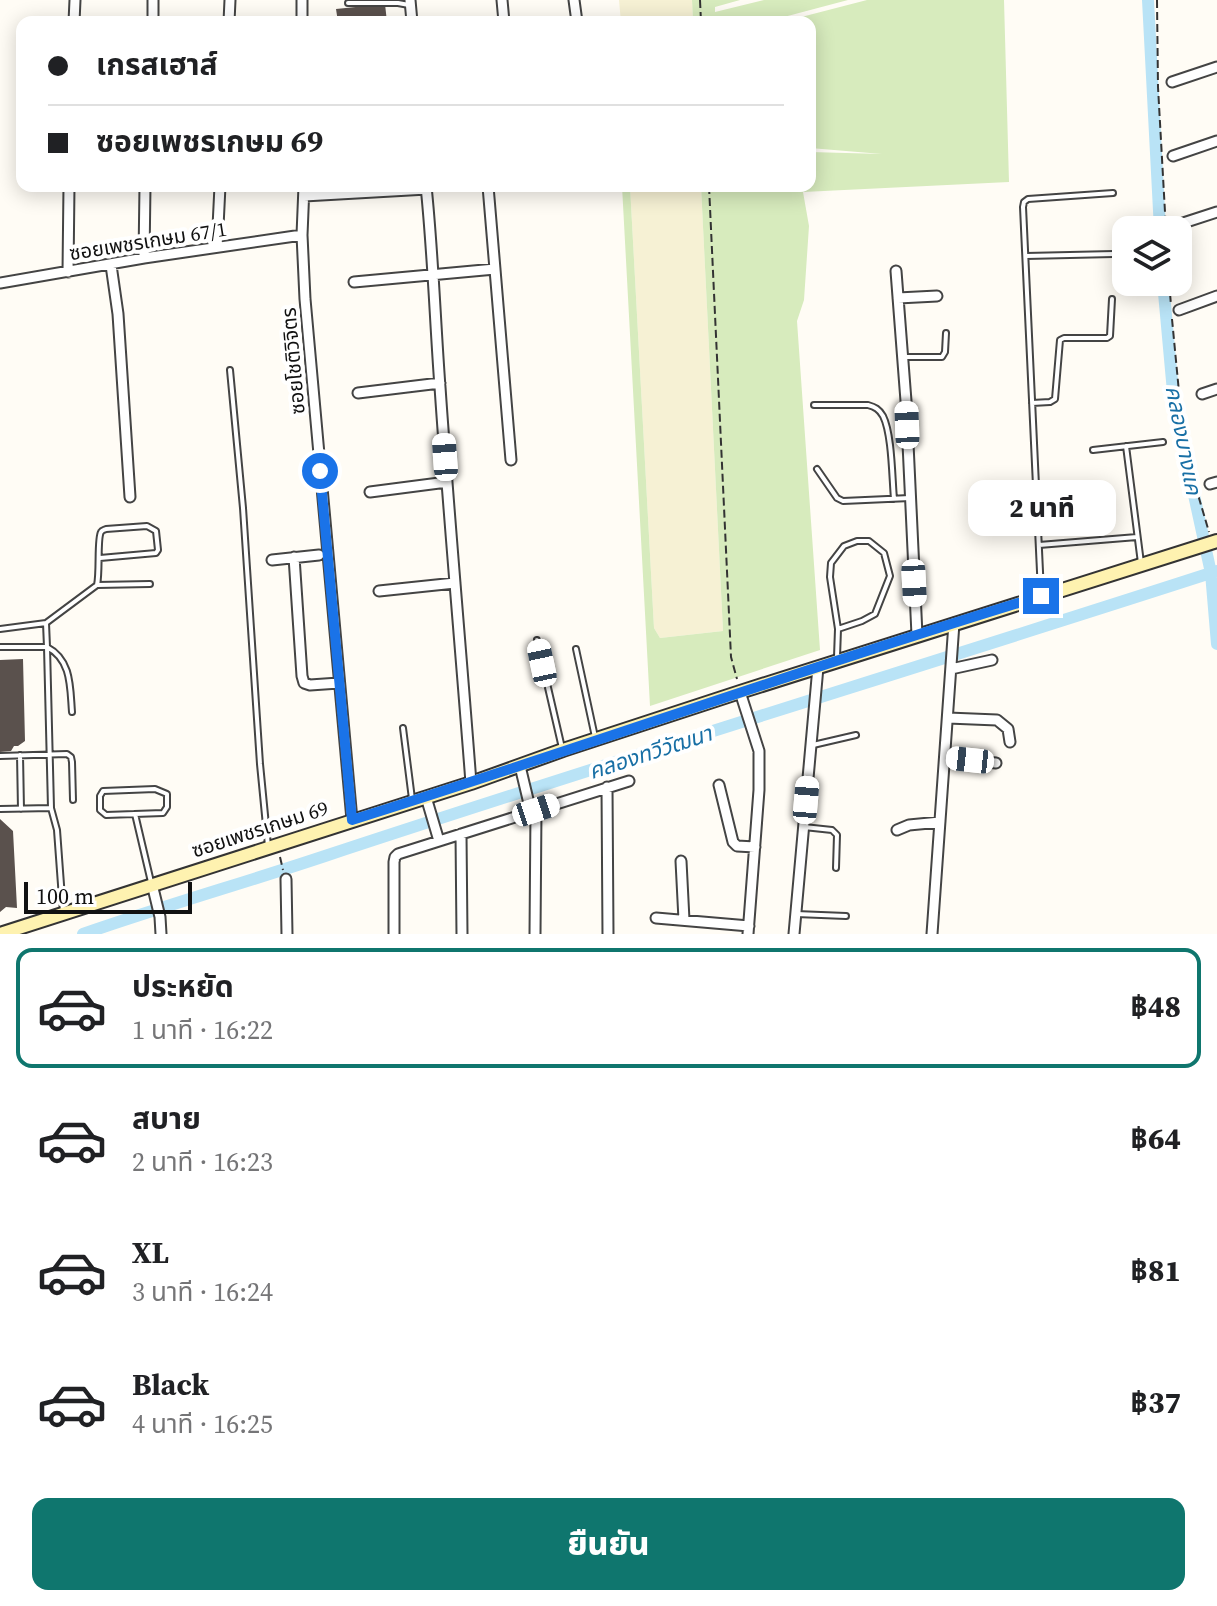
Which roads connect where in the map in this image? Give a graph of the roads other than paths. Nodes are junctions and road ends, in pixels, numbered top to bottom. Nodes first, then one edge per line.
1 (411, 2) edge
2 (348, 3) dead end
3 (1217, 67) edge
4 (1172, 82) dead end
5 (1217, 141) edge
6 (1173, 156) dead end
7 (69, 192) edge
8 (145, 192) edge
9 (220, 192) edge
10 (304, 192) edge
11 (426, 192) edge
12 (489, 192) edge
13 (1113, 193) dead end
14 (1217, 212) edge
15 (1192, 220) edge
16 (302, 235) junction
17 (217, 247) junction
18 (1112, 254) edge
19 (1026, 256) junction
20 (144, 258) junction
21 (111, 265) junction
22 (495, 269) junction
23 (896, 271) dead end
24 (68, 272) junction
25 (434, 275) junction
26 (354, 282) dead end
27 (0, 283) edge
28 (937, 296) dead end
29 (1217, 296) edge
30 (898, 298) junction
31 (1112, 299) dead end
32 (1179, 310) dead end
33 (946, 333) dead end
34 (903, 357) junction
35 (230, 370) dead end
36 (440, 383) junction
37 (1217, 389) edge
38 (358, 393) dead end
39 (1202, 394) dead end
40 (1032, 403) junction
41 (814, 405) dead end
42 (1163, 442) dead end
43 (1126, 446) junction
44 (1093, 450) dead end
45 (511, 460) dead end
46 (817, 469) dead end
47 (447, 482) junction
48 (370, 492) dead end
49 (130, 497) dead end
50 (910, 498) junction
51 (894, 499) junction
52 (1137, 536) junction
53 (1217, 541) edge
54 (1039, 545) junction
55 (319, 555) dead end
56 (294, 557) junction
57 (100, 558) junction
58 (272, 560) dead end
59 (1141, 565) junction
60 (455, 583) junction
61 (150, 584) dead end
62 (97, 585) junction
63 (379, 591) dead end
64 (1041, 596) junction
65 (46, 623) junction
66 (0, 629) edge
67 (838, 629) junction
68 (954, 630) junction
69 (917, 635) junction
70 (537, 640) dead end
71 (0, 647) edge
72 (47, 647) junction
73 (576, 649) dead end
74 (992, 660) dead end
75 (837, 661) junction
76 (951, 667) junction
77 (818, 672) junction
78 (339, 683) junction
79 (742, 698) junction
80 (72, 712) dead end
81 (948, 718) junction
82 (403, 728) dead end
83 (856, 735) dead end
84 (596, 740) junction
85 (1010, 742) dead end
86 (811, 745) junction
87 (563, 750) junction
88 (20, 755) junction
89 (50, 755) junction
90 (0, 756) edge
91 (945, 758) junction
92 (996, 763) dead end
93 (521, 771) junction
94 (629, 781) dead end
95 (471, 783) junction
96 (719, 785) dead end
97 (607, 787) junction
98 (73, 800) dead end
99 (413, 801) junction
100 (427, 802) junction
101 (51, 808) junction
102 (531, 808) junction
103 (0, 809) edge
104 (21, 809) junction
105 (135, 814) junction
106 (352, 820) junction
107 (940, 822) junction
108 (804, 827) junction
109 (897, 830) dead end
110 (461, 834) junction
111 (439, 841) junction
112 (755, 847) junction
113 (274, 849) junction
114 (681, 861) dead end
115 (836, 868) dead end
116 (286, 879) road end
117 (153, 889) junction
118 (63, 913) junction
119 (796, 914) junction
120 (846, 916) dead end
121 (656, 918) dead end
122 (684, 920) junction
123 (748, 930) edge
124 (0, 934) edge
125 (161, 934) edge
126 (287, 934) edge
127 (394, 934) edge
128 (462, 934) edge
129 (535, 934) edge
130 (608, 934) edge
131 (794, 934) edge
132 (932, 934) edge

1 - 2 lane
3 - 4 street
5 - 6 street
7 - 24 street
8 - 20 street
9 - 17 street
10 - 16 street, ซอยโชติวิจิตร
11 - 25 street
12 - 22 street
13 - 19 lane
14 - 15 street
16 - 17 street, ซอยเพชรเกษม 67/1
16 - 78 street, ซอยโชติวิจิตร
17 - 20 street, ซอยเพชรเกษม 67/1
18 - 19 lane
19 - 40 lane
20 - 21 street, ซอยเพชรเกษม 67/1
21 - 24 street, ซอยเพชรเกษม 67/1
21 - 49 street
22 - 25 street
22 - 45 street
23 - 30 street
24 - 27 street, ซอยเพชรเกษม 67/1
25 - 26 street
25 - 36 street
28 - 30 street
29 - 32 street
30 - 34 street
31 - 40 lane
33 - 34 lane
34 - 50 street
35 - 113 lane
36 - 38 street
36 - 47 street
37 - 39 street
40 - 54 lane
41 - 51 lane
42 - 43 lane
43 - 44 lane
43 - 52 lane
46 - 51 lane
47 - 48 street
47 - 60 street
50 - 51 lane
50 - 69 street
52 - 54 lane
52 - 59 lane
53 - 59 main road, ซอยเพชรเกษม 69
54 - 64 lane
55 - 56 street
56 - 58 street
56 - 78 street
57 - 57 lane
57 - 62 lane
59 - 64 main road, ซอยเพชรเกษม 69
60 - 63 street
60 - 95 street
61 - 62 lane
62 - 65 lane
64 - 68 main road, ซอยเพชรเกษม 69
65 - 66 lane
65 - 72 lane
67 - 67 lane
67 - 75 lane
68 - 69 main road, ซอยเพชรเกษม 69
68 - 76 street
69 - 75 main road, ซอยเพชรเกษม 69
70 - 87 lane
71 - 72 lane
72 - 80 lane
72 - 89 lane
73 - 84 lane
74 - 76 street
75 - 77 main road, ซอยเพชรเกษม 69
76 - 81 street
77 - 79 main road, ซอยเพชรเกษม 69
77 - 86 street
78 - 106 street, ซอยโชติวิจิตร
79 - 84 main road, ซอยเพชรเกษม 69
79 - 112 street
81 - 85 street
81 - 91 street
82 - 99 lane
83 - 86 lane
84 - 87 main road, ซอยเพชรเกษม 69
86 - 108 street
87 - 93 main road, ซอยเพชรเกษม 69
88 - 89 lane
88 - 90 lane
88 - 104 lane
89 - 98 lane
89 - 101 lane
91 - 92 street
91 - 107 street
93 - 95 main road, ซอยเพชรเกษม 69
93 - 102 street
94 - 97 street
95 - 100 main road, ซอยเพชรเกษม 69
96 - 112 street
97 - 102 street
97 - 130 street
99 - 100 main road, ซอยเพชรเกษม 69
99 - 106 main road, ซอยเพชรเกษม 69
100 - 111 street
101 - 104 lane
101 - 118 lane
102 - 110 street
102 - 129 street
103 - 104 lane
105 - 105 lane
105 - 117 lane
106 - 113 main road, ซอยเพชรเกษม 69
107 - 109 street
107 - 132 street
108 - 115 lane
108 - 119 street
110 - 111 street
110 - 128 street
111 - 127 street
112 - 123 street
113 - 117 main road, ซอยเพชรเกษม 69
114 - 122 street
116 - 126 street
117 - 118 main road, ซอยเพชรเกษม 69
117 - 125 street
118 - 124 main road, ซอยเพชรเกษม 69
119 - 120 lane
119 - 131 street
121 - 122 street
122 - 123 street

